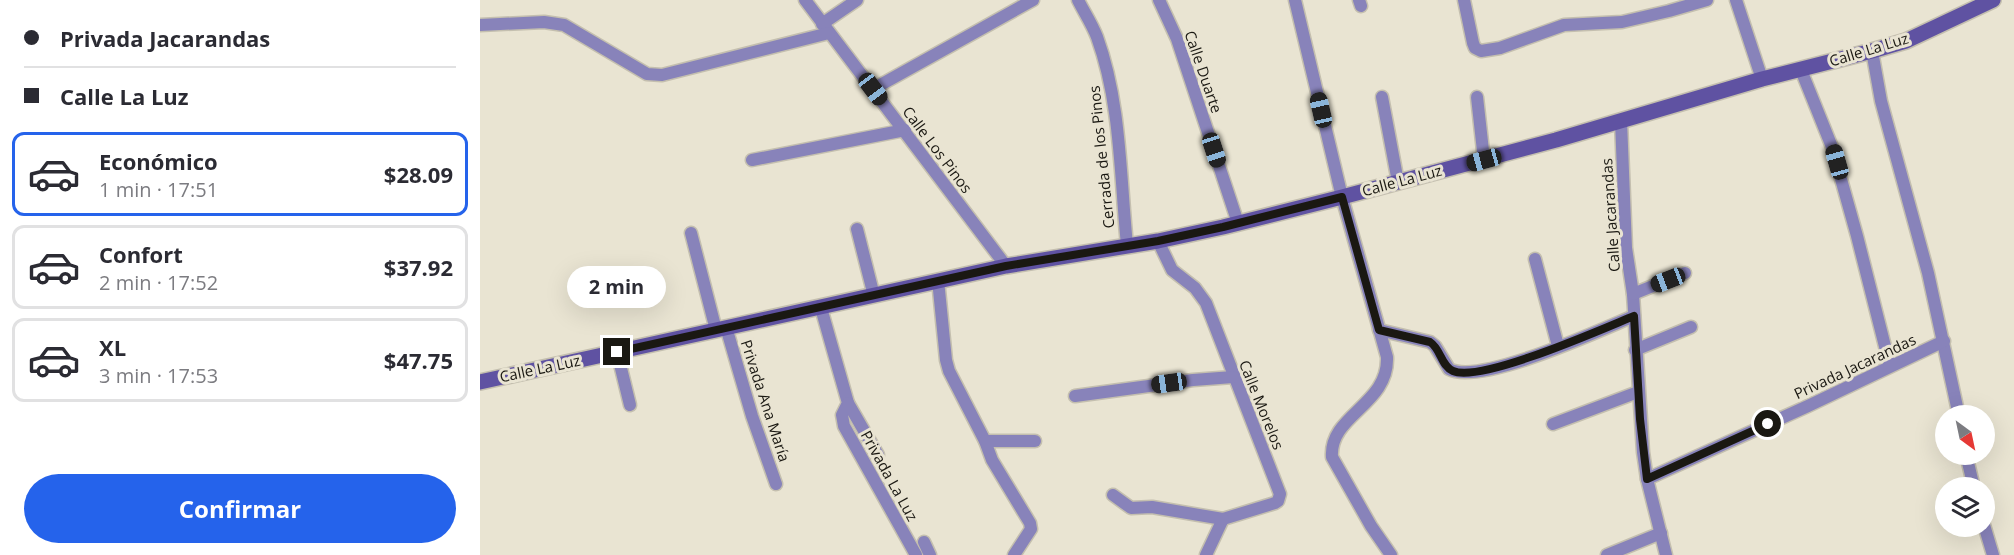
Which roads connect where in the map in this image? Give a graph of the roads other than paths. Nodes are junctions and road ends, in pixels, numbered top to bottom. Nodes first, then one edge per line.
1 (805, 0) edge
2 (857, 0) edge
3 (1033, 0) edge
4 (1078, 0) edge
5 (1295, 0) edge
6 (1464, 0) edge
7 (1707, 0) edge
8 (1736, 0) edge
9 (1993, 0) edge
10 (1164, 1) edge
11 (480, 25) edge
12 (825, 29) junction
13 (1872, 51) junction
14 (1801, 70) junction
15 (1761, 79) junction
16 (873, 89) junction
17 (1382, 96) dead end
18 (1477, 97) dead end
19 (1621, 121) junction
20 (904, 130) junction
21 (752, 160) dead end
22 (1484, 160) junction
23 (1398, 182) junction
24 (1342, 197) junction
25 (1231, 225) junction
26 (857, 229) dead end
27 (691, 233) dead end
28 (1158, 241) junction
29 (1127, 245) junction
30 (1535, 260) dead end
31 (1006, 266) junction
32 (1685, 273) dead end
33 (938, 280) junction
34 (1633, 294) junction
35 (874, 296) junction
36 (821, 308) junction
37 (1634, 316) junction
38 (1691, 327) dead end
39 (721, 329) junction
40 (1379, 330) junction
41 (1944, 341) junction
42 (1558, 346) junction
43 (1635, 350) junction
44 (617, 352) junction
45 (1890, 366) junction
46 (1233, 377) junction
47 (480, 382) edge
48 (1638, 392) junction
49 (1076, 396) dead end
50 (848, 402) junction
51 (630, 405) dead end
52 (1957, 405) edge
53 (1553, 424) dead end
54 (984, 441) junction
55 (1035, 441) dead end
56 (878, 455) dead end
57 (1647, 479) junction
58 (776, 484) dead end
59 (1113, 495) dead end
60 (1223, 519) junction
61 (1661, 533) junction
62 (1988, 537) edge
63 (924, 542) dead end
64 (916, 555) edge
65 (930, 555) edge
66 (1014, 555) edge
67 (1206, 555) edge
68 (1390, 555) edge
69 (1607, 555) edge
70 (1666, 555) edge
71 (1993, 555) edge

1 - 12 street, Calle Los Pinos
2 - 12 street
3 - 16 street
4 - 29 street, Cerrada de los Pinos
5 - 24 street
6 - 7 street
8 - 15 street
9 - 13 street, Calle La Luz
10 - 25 street, Calle Duarte
11 - 12 street
12 - 16 street, Calle Los Pinos
13 - 14 street, Calle La Luz
13 - 41 street
14 - 15 street, Calle La Luz
14 - 45 street
15 - 19 street, Calle La Luz
16 - 20 street, Calle Los Pinos
17 - 23 street
18 - 22 street
19 - 22 street, Calle La Luz
19 - 34 street, Calle Jacarandas
20 - 21 street
20 - 31 street, Calle Los Pinos
22 - 23 street, Calle La Luz
23 - 24 street, Calle La Luz
24 - 25 street, Calle La Luz
24 - 40 street
25 - 28 street, Calle La Luz
26 - 35 street
27 - 39 street, Privada Ana María
28 - 29 street, Calle La Luz
28 - 46 street, Calle Morelos
29 - 31 street, Calle La Luz
30 - 42 street
31 - 33 street, Calle La Luz
32 - 34 street
33 - 35 street, Calle La Luz
33 - 54 street
34 - 37 street, Calle Jacarandas
35 - 36 street, Calle La Luz
36 - 39 street, Calle La Luz
36 - 50 street, Privada La Luz
37 - 42 street
37 - 43 street, Calle Jacarandas
38 - 43 street
39 - 44 street, Calle La Luz
39 - 58 street, Privada Ana María
40 - 42 street
40 - 68 street
41 - 45 street, Privada Jacarandas
41 - 52 street
43 - 48 street, Calle Jacarandas
44 - 47 street, Calle La Luz
44 - 51 street
45 - 57 street, Privada Jacarandas
46 - 49 street
46 - 60 street, Calle Morelos
48 - 53 street
48 - 57 street, Calle Jacarandas
50 - 56 street
50 - 64 street, Privada La Luz
54 - 55 street
54 - 66 street
57 - 61 street, Calle Jacarandas
59 - 60 street
60 - 67 street
61 - 69 street
61 - 70 street, Calle Jacarandas
62 - 71 street
63 - 65 street

